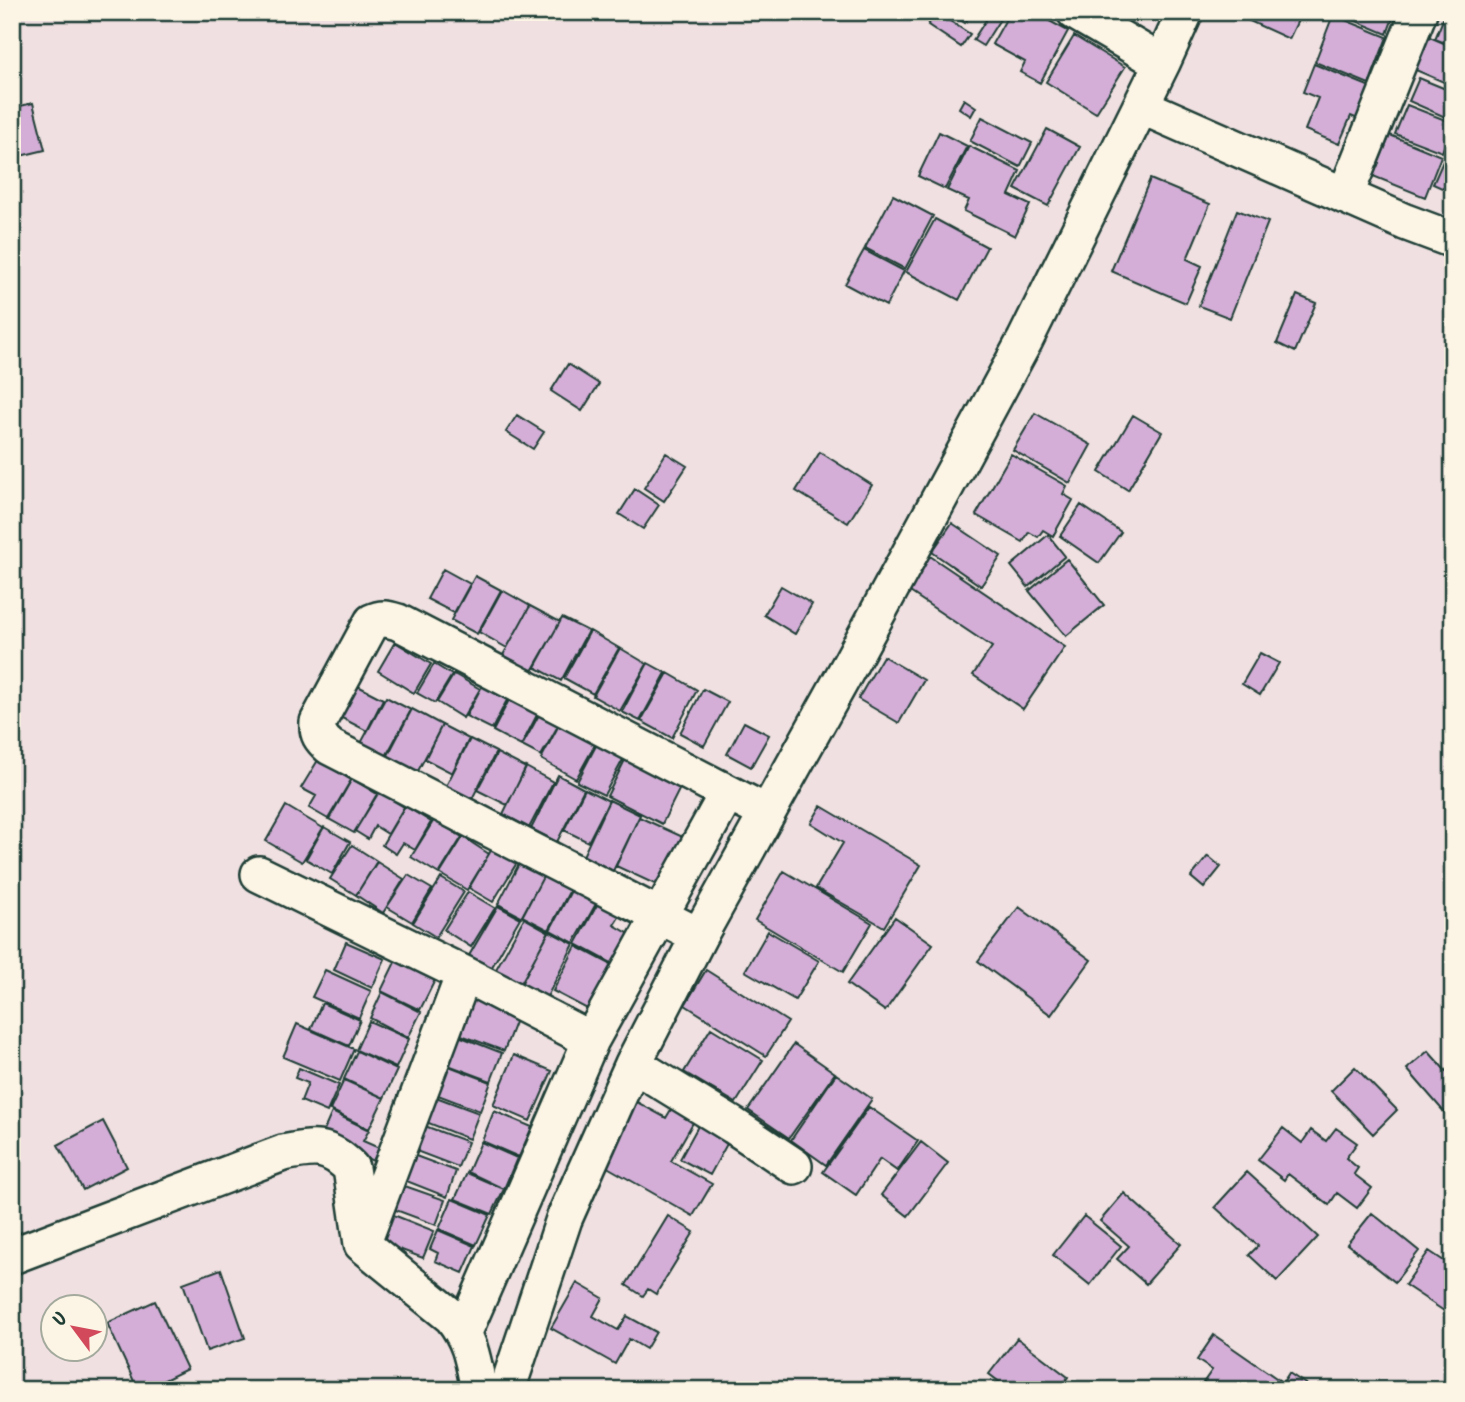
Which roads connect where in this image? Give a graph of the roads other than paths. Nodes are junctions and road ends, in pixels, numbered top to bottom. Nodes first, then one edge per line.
1 (1074, 12) edge
2 (1185, 12) edge
3 (1419, 12) edge
4 (1162, 63) junction
5 (1141, 106) junction
6 (1345, 196) junction
7 (1453, 240) edge
8 (727, 794) junction
9 (767, 813) junction
10 (259, 874) dead end
11 (660, 916) junction
12 (699, 936) junction
13 (464, 974) junction
14 (591, 1040) junction
15 (633, 1064) junction
16 (794, 1166) dead end
17 (362, 1244) junction
18 (12, 1256) edge
19 (464, 1332) junction
20 (479, 1390) edge
21 (507, 1390) edge

1 - 4 street
2 - 4 street
3 - 6 street
4 - 5 street
5 - 6 street
5 - 9 street
6 - 7 street
8 - 9 street
8 - 11 street
8 - 11 street
9 - 12 street
10 - 13 street
11 - 12 street
11 - 14 street
12 - 15 street
13 - 14 street
13 - 17 street
14 - 19 street
15 - 16 street
15 - 21 street
17 - 18 street
17 - 19 street
19 - 20 street

